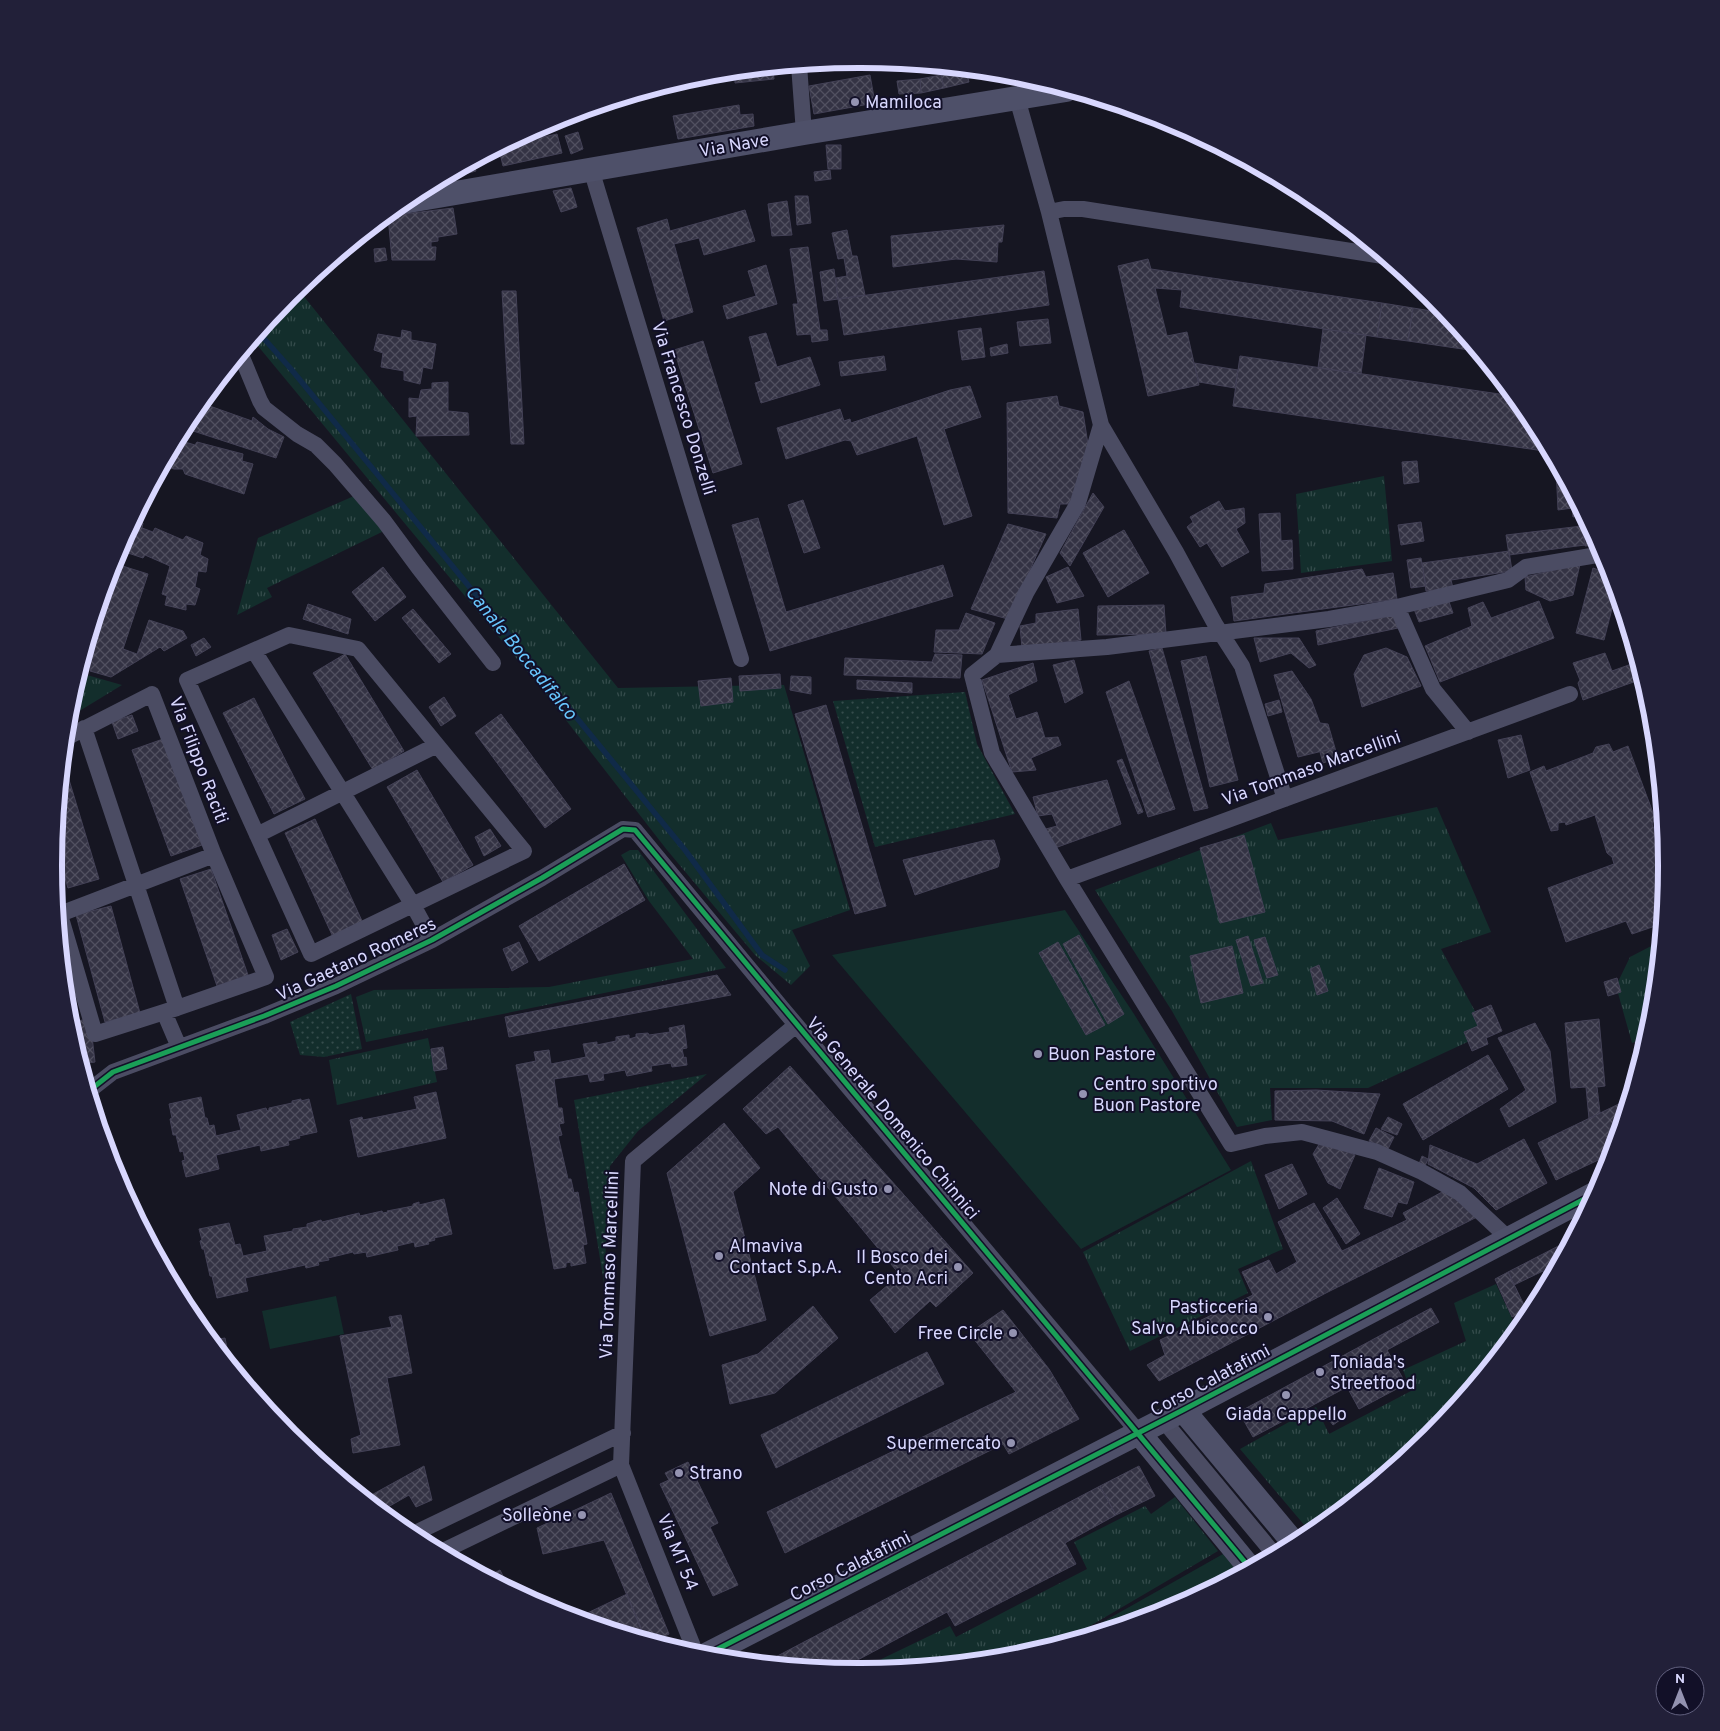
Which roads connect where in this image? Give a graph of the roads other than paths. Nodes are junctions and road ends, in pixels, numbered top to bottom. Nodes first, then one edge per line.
1 (799, 71) edge
2 (1054, 92) edge
3 (1017, 98) junction
4 (804, 133) junction
5 (591, 169) junction
6 (423, 199) edge
7 (1049, 212) junction
8 (1372, 254) edge
9 (243, 360) edge
10 (1101, 425) junction
11 (1595, 555) edge
12 (1397, 607) junction
13 (1221, 633) junction
14 (254, 651) junction
15 (996, 655) junction
16 (741, 659) dead end
17 (493, 662) dead end
18 (1570, 694) dead end
19 (84, 728) junction
20 (1468, 732) junction
21 (74, 734) edge
22 (437, 745) junction
23 (342, 792) junction
24 (1285, 799) junction
25 (623, 829) joint
26 (257, 835) junction
27 (214, 855) junction
28 (1067, 879) junction
29 (136, 885) junction
30 (413, 906) junction
31 (64, 909) edge
32 (65, 933) edge
33 (432, 940) junction
34 (170, 1010) junction
35 (796, 1025) junction
36 (179, 1047) junction
37 (94, 1087) edge
38 (1584, 1199) edge
39 (1508, 1238) junction
40 (1173, 1415) junction
41 (623, 1433) junction
42 (1139, 1433) junction
43 (621, 1465) junction
44 (420, 1531) edge
45 (1288, 1538) edge
46 (449, 1548) edge
47 (1270, 1549) edge
48 (1246, 1563) edge
49 (693, 1645) edge
50 (716, 1650) edge

1 - 4 street
2 - 3 street, Via Nave
3 - 4 street, Via Nave
3 - 7 street
4 - 5 street, Via Nave
5 - 6 street, Via Nave
5 - 16 street, Via Francesco Donzelli
7 - 8 street
7 - 10 street
9 - 17 street
10 - 13 street
10 - 15 street
11 - 12 street
12 - 13 street
12 - 20 street
13 - 15 street
13 - 24 street
14 - 22 street
14 - 23 street
14 - 26 street
15 - 28 street
18 - 20 street, Via Tommaso Marcellini
19 - 21 street, Via Filippo Raciti
19 - 27 street, Via Filippo Raciti
19 - 29 street
20 - 24 street, Via Tommaso Marcellini
22 - 23 street
22 - 30 street
23 - 26 street
23 - 30 street
24 - 28 street, Via Tommaso Marcellini
25 - 33 street, Via Gaetano Romeres
25 - 35 street, Via Generale Domenico Chinnici
26 - 30 street
27 - 29 street, Via Filippo Raciti
27 - 34 street, Via Filippo Raciti
28 - 39 street
29 - 31 street, Via Filippo Raciti
29 - 34 street
30 - 33 street
32 - 34 street, Via Filippo Raciti
33 - 36 street, Via Gaetano Romeres
34 - 36 street
35 - 41 street, Via Tommaso Marcellini
35 - 42 street, Via Generale Domenico Chinnici
36 - 37 street, Via Gaetano Romeres
38 - 39 street, Corso Calatafimi
39 - 40 street, Corso Calatafimi
40 - 42 street, Corso Calatafimi
40 - 45 street
40 - 47 street
41 - 43 street, Via Tommaso Marcellini
41 - 44 street
42 - 48 street
42 - 50 street, Corso Calatafimi
43 - 46 street
43 - 49 street, Via MT 54

